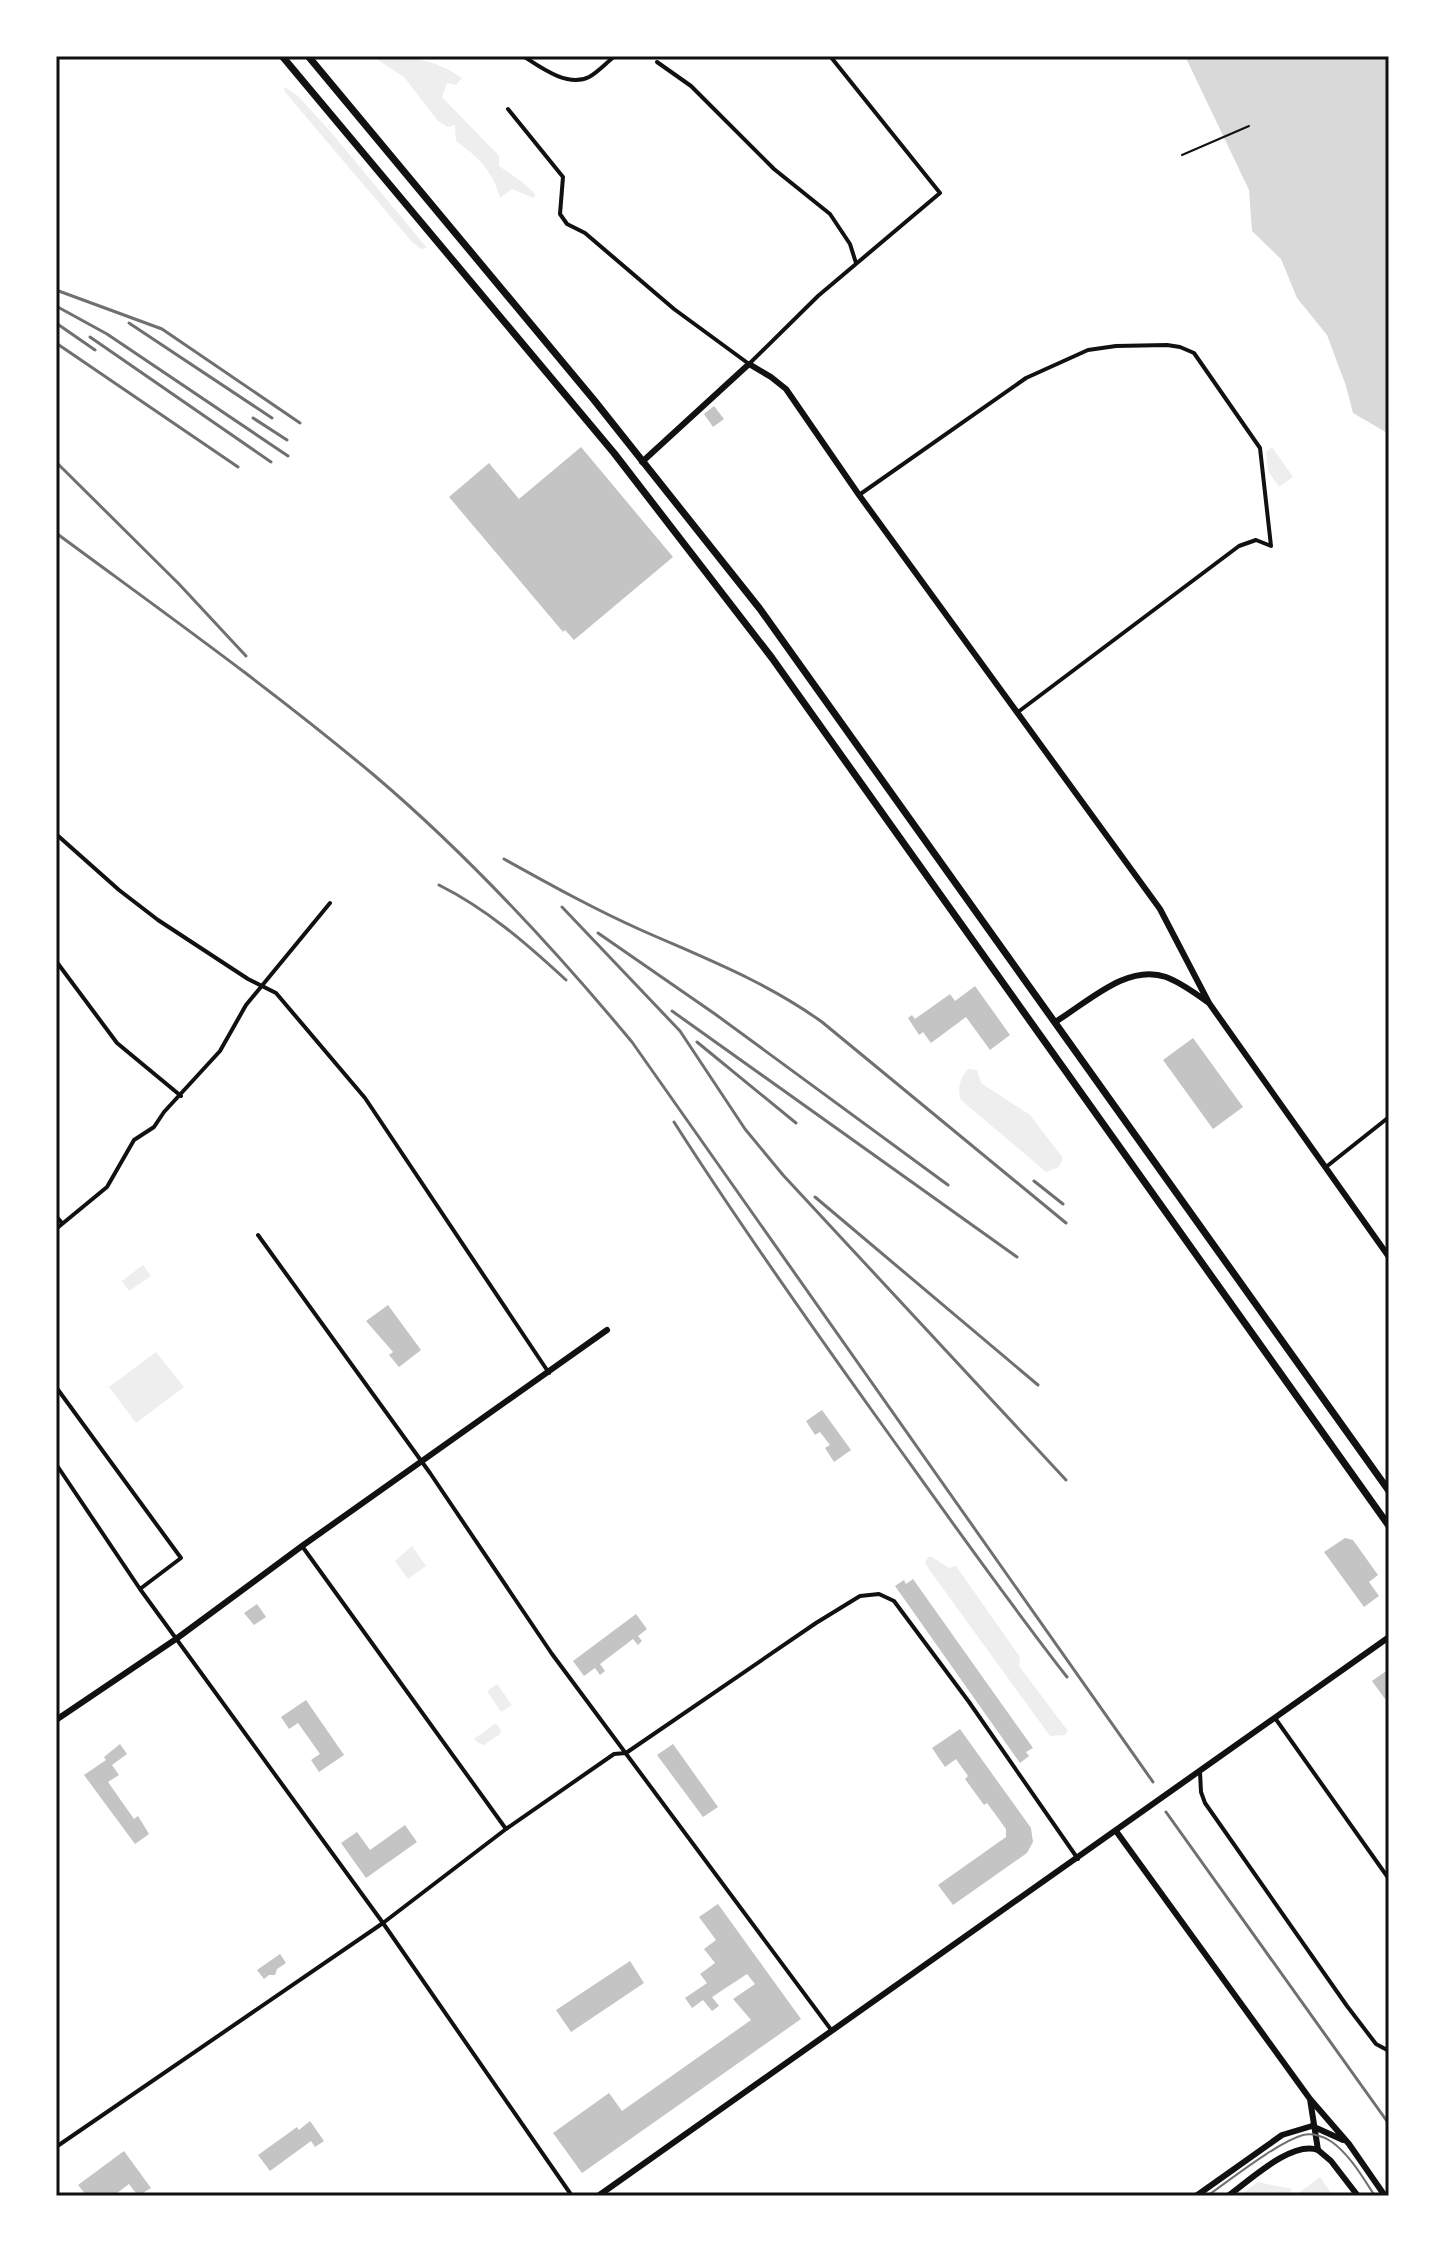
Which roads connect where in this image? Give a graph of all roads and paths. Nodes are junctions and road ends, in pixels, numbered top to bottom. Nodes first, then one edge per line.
1 (282, 56) edge
2 (308, 56) edge
3 (523, 56) edge
4 (615, 56) edge
5 (830, 56) edge
6 (657, 62) dead end
7 (508, 109) dead end
8 (1249, 126) dead end
9 (1182, 155) dead end
10 (856, 263) junction
11 (749, 364) junction
12 (642, 462) junction
13 (859, 495) junction
14 (1018, 712) junction
15 (56, 834) edge
16 (330, 903) dead end
17 (56, 961) edge
18 (263, 985) junction
19 (1209, 1003) junction
20 (1055, 1022) junction
21 (181, 1096) junction
22 (1389, 1117) edge
23 (1326, 1167) junction
24 (56, 1216) edge
25 (62, 1223) junction
26 (56, 1229) edge
27 (258, 1235) dead end
28 (1389, 1257) edge
29 (607, 1330) dead end
30 (549, 1373) junction
31 (56, 1387) edge
32 (422, 1461) junction
33 (56, 1464) edge
34 (1389, 1491) edge
35 (1389, 1526) edge
36 (302, 1546) junction
37 (140, 1589) junction
38 (1389, 1637) edge
39 (176, 1639) junction
40 (57, 1716) edge
41 (1275, 1718) junction
42 (626, 1753) junction
43 (1200, 1772) junction
44 (506, 1829) junction
45 (1116, 1831) junction
46 (1078, 1859) junction
47 (1389, 1879) edge
48 (383, 1923) junction
49 (832, 2031) junction
50 (1389, 2051) edge
51 (1310, 2099) junction
52 (1312, 2126) junction
53 (1349, 2144) junction
54 (56, 2147) edge
55 (1318, 2150) junction
56 (572, 2196) edge
57 (598, 2196) edge
58 (1196, 2196) edge
59 (1228, 2196) edge
60 (1358, 2196) edge
61 (1385, 2196) edge

1 - 35 highway
2 - 12 highway
3 - 4 street
5 - 10 street
6 - 10 street
7 - 11 street
8 - 9 path
10 - 11 street
11 - 12 street
11 - 13 street
12 - 20 highway
13 - 14 street
13 - 14 street
14 - 19 street
15 - 18 street
16 - 18 street
17 - 21 street
18 - 21 street
18 - 30 street
19 - 20 street
19 - 23 street
20 - 34 highway
21 - 25 street
22 - 23 street
23 - 28 street
24 - 25 street
25 - 26 street
27 - 32 street
29 - 30 street
30 - 32 street
31 - 37 street
32 - 36 street
32 - 42 street
33 - 37 street
36 - 39 street
36 - 44 street
37 - 39 street
38 - 41 street
39 - 40 street
39 - 48 street
41 - 43 street
41 - 47 street
42 - 44 street
42 - 46 street
42 - 49 street
43 - 45 street
43 - 50 street
44 - 48 street
45 - 46 street
45 - 51 street
46 - 49 street
48 - 54 street
48 - 56 street
49 - 57 street
51 - 52 street
51 - 53 street
52 - 53 street
52 - 55 street
52 - 58 street
53 - 61 street
55 - 59 street
55 - 60 street

